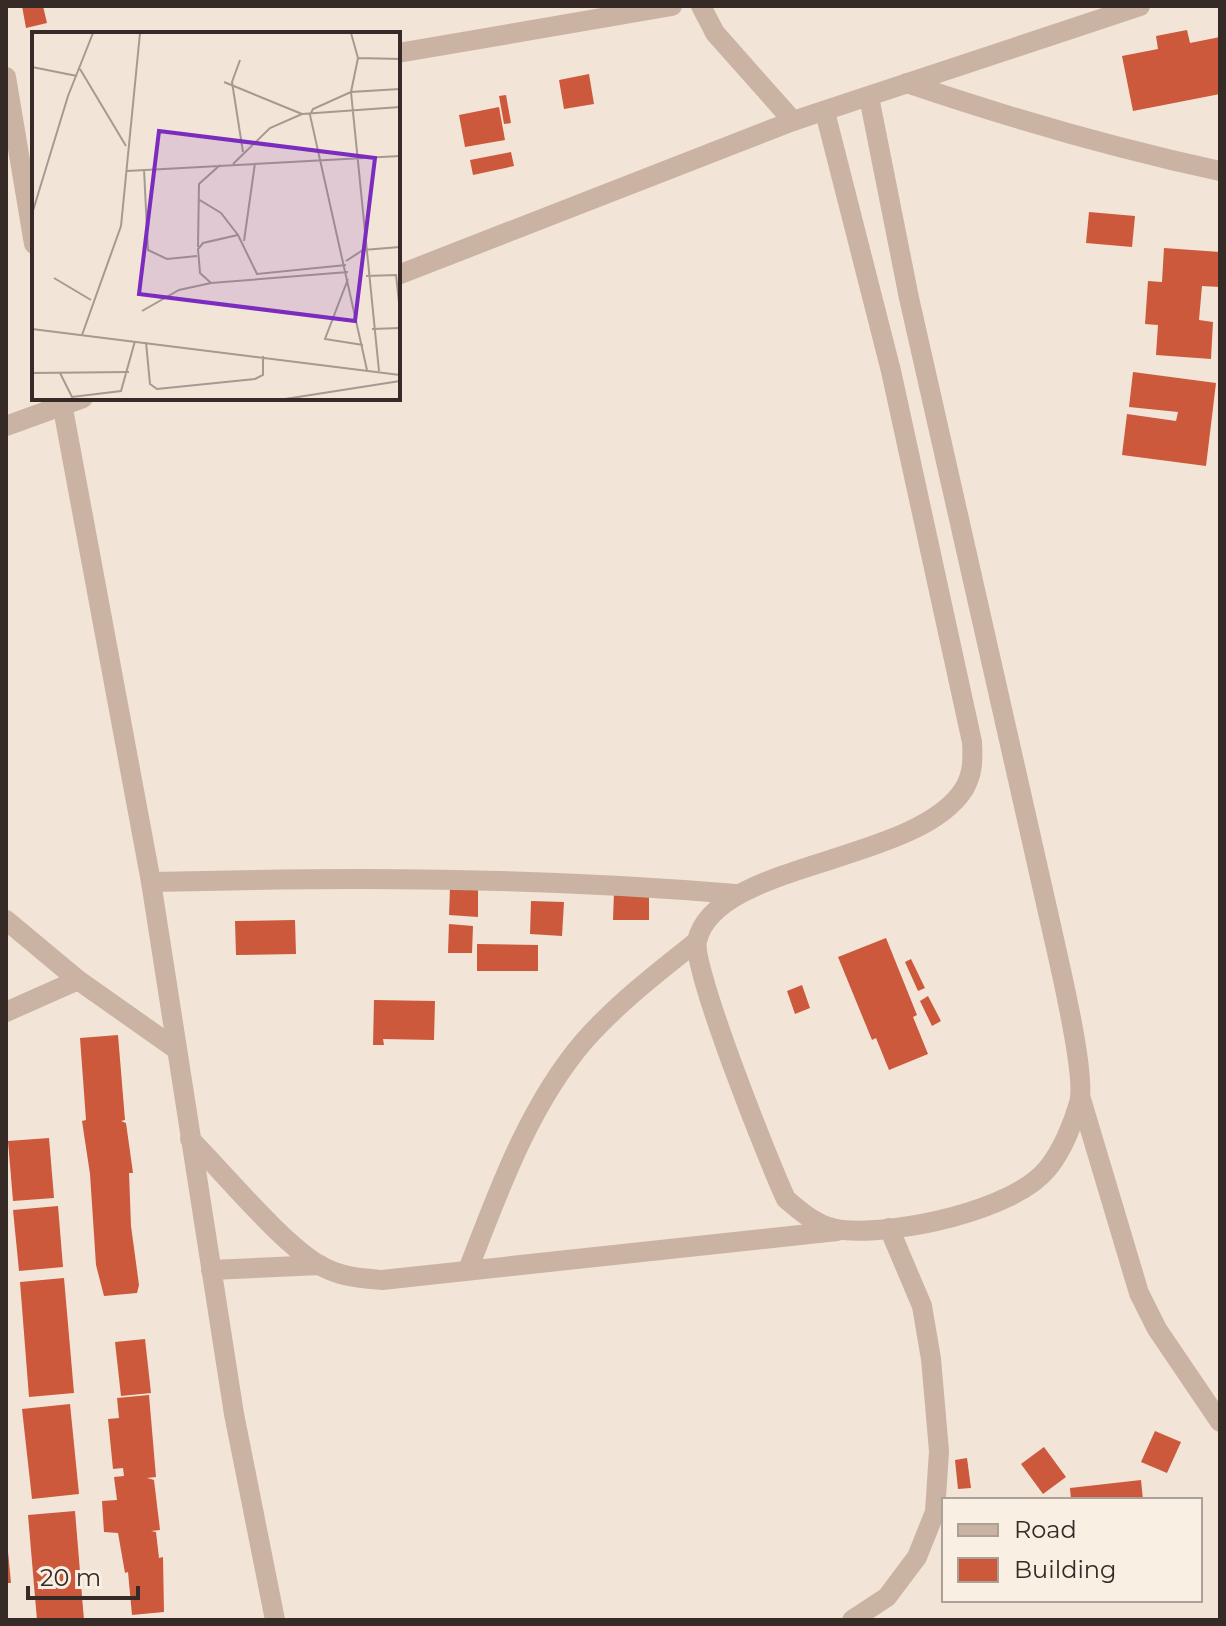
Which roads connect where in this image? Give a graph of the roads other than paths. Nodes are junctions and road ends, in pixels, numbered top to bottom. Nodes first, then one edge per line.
1 (672, 6) edge
2 (701, 6) edge
3 (1140, 6) edge
4 (400, 53) edge
5 (6, 77) edge
6 (907, 83) junction
7 (869, 97) junction
8 (825, 112) junction
9 (793, 121) junction
10 (19, 143) edge
11 (1220, 171) edge
12 (32, 231) edge
13 (400, 274) edge
14 (62, 402) edge
15 (6, 426) edge
16 (151, 882) junction
17 (735, 894) junction
18 (6, 920) edge
19 (696, 942) junction
20 (78, 980) junction
21 (6, 1012) edge
22 (176, 1049) junction
23 (1081, 1099) junction
24 (190, 1139) junction
25 (889, 1228) junction
26 (841, 1231) junction
27 (320, 1265) junction
28 (211, 1270) junction
29 (468, 1270) junction
30 (1220, 1422) edge
31 (275, 1620) edge
32 (852, 1620) edge

1 - 4 street
2 - 9 street
3 - 6 street
5 - 10 street
6 - 7 street
6 - 11 street
7 - 8 street
7 - 23 street
8 - 9 street
8 - 17 street
9 - 13 street
10 - 12 street
14 - 15 street
14 - 16 street
16 - 17 street
16 - 22 street
17 - 19 street
18 - 20 street
19 - 26 street
19 - 29 street
20 - 21 street
20 - 22 street
22 - 24 street
23 - 25 street
23 - 30 street
24 - 27 street
24 - 28 street
25 - 26 street
25 - 32 street
26 - 29 street
27 - 28 street
27 - 29 street
28 - 31 street

